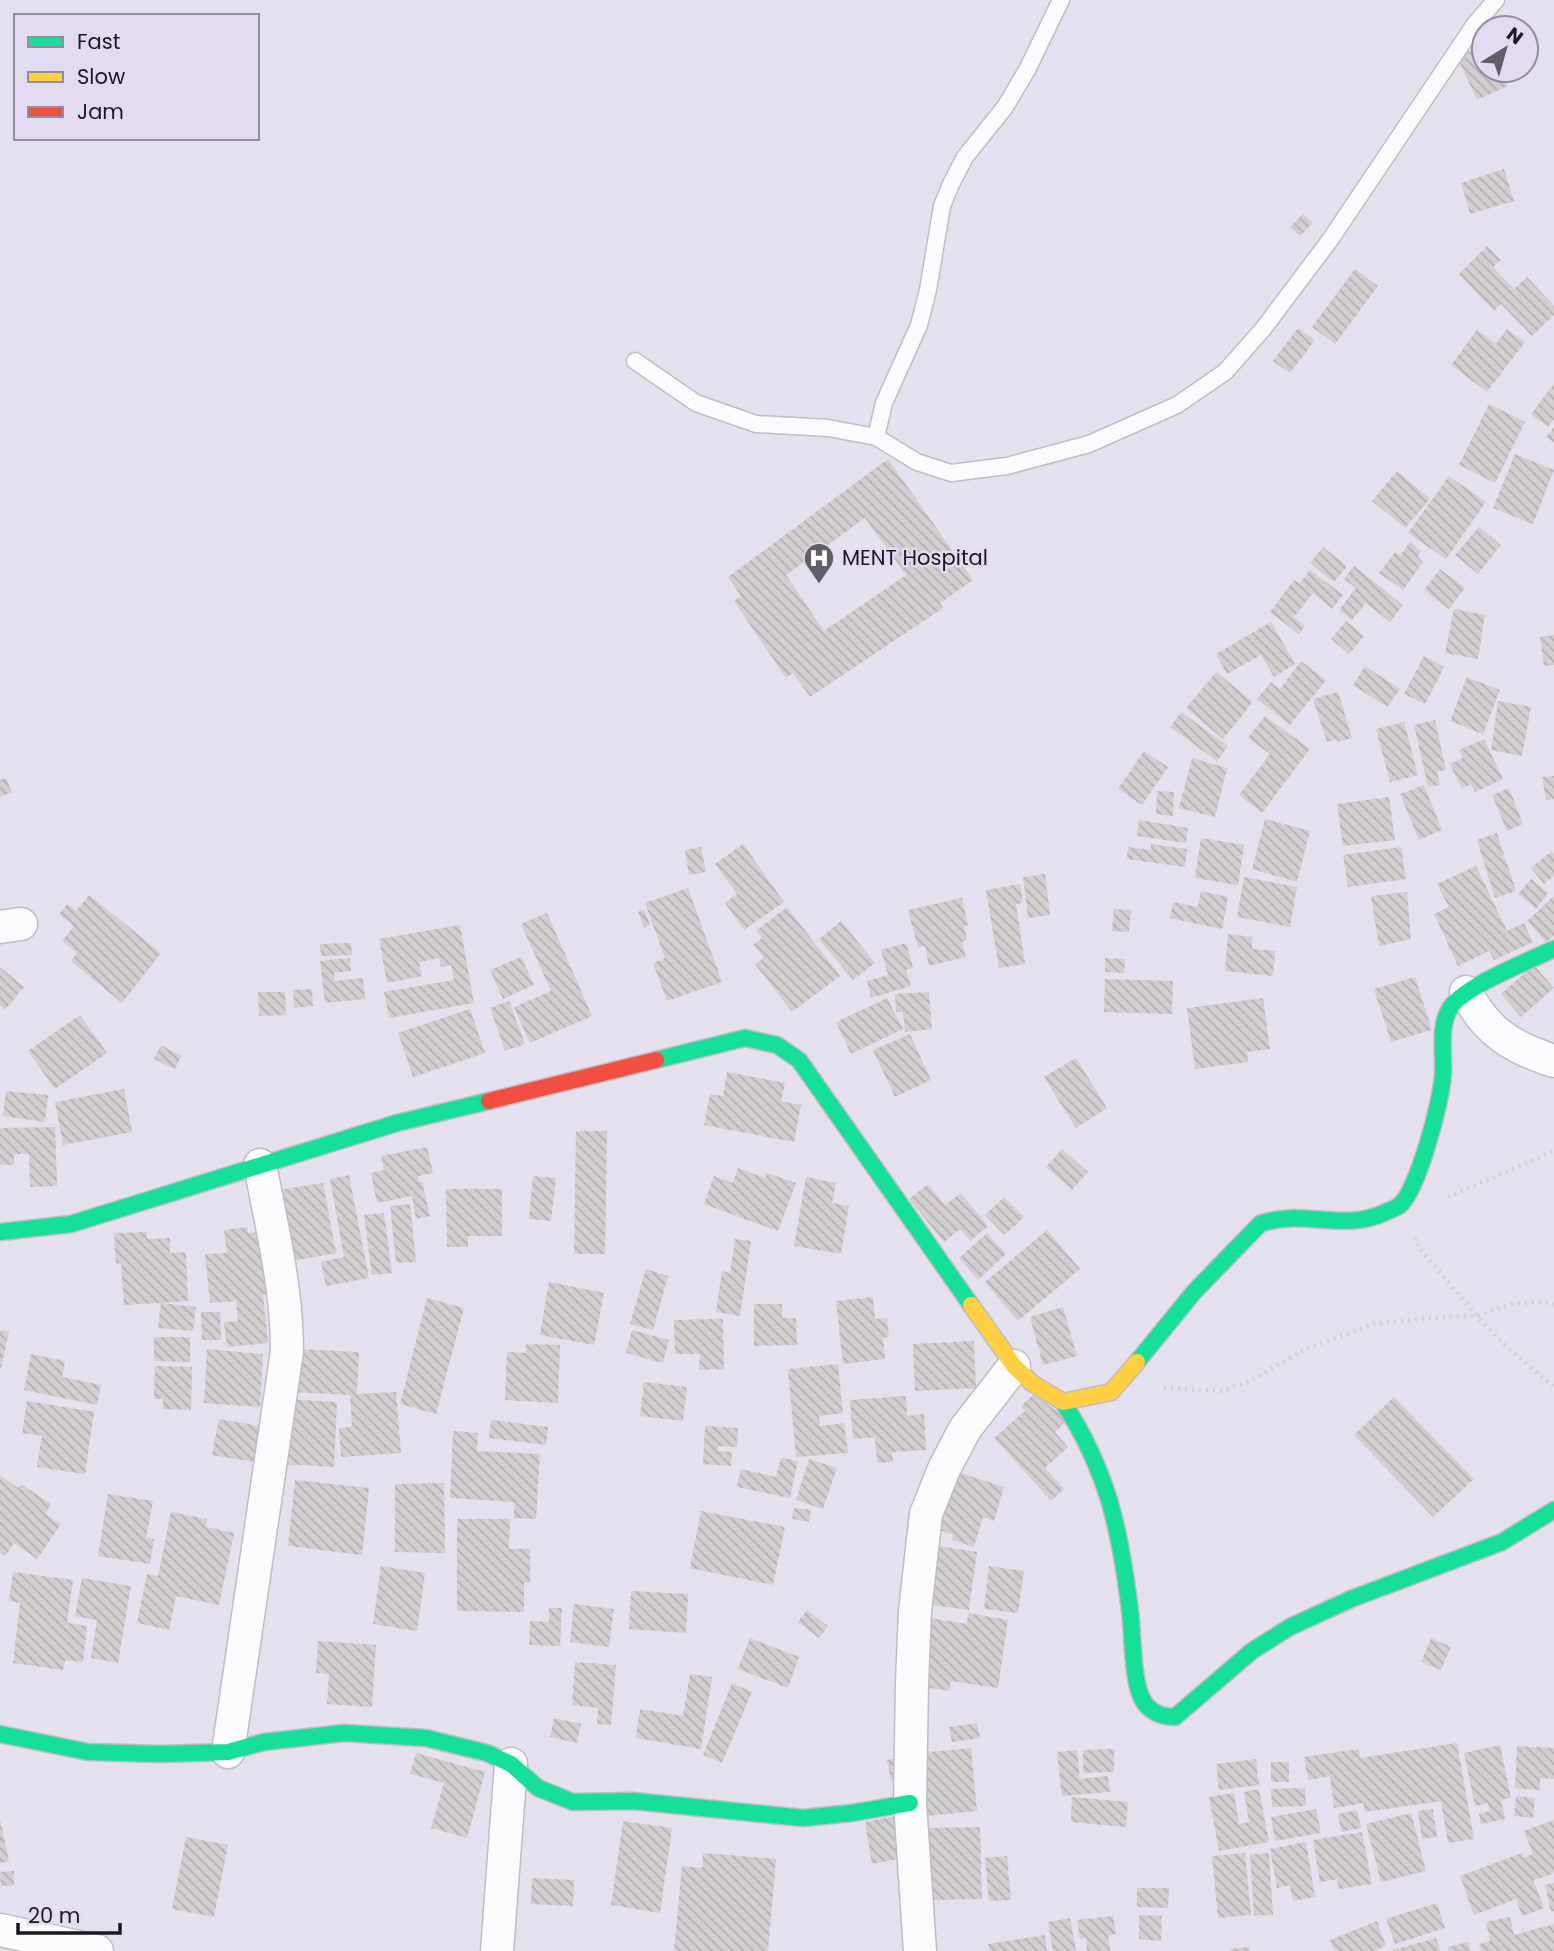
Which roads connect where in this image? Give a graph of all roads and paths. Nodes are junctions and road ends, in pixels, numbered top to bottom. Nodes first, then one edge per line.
1 (1061, 0) edge
2 (1496, 0) edge
3 (635, 361) dead end
4 (877, 437) junction
5 (1554, 949) edge
6 (1466, 992) junction
7 (1554, 1061) edge
8 (1554, 1151) edge
9 (260, 1165) junction
10 (1401, 1205) junction
11 (0, 1232) edge
12 (1554, 1305) edge
13 (1477, 1316) junction
14 (1014, 1366) junction
15 (1554, 1387) edge
16 (1161, 1389) dead end
17 (1063, 1402) junction
18 (1554, 1510) edge
19 (0, 1734) edge
20 (228, 1752) junction
21 (511, 1764) junction
22 (910, 1803) junction
23 (0, 1930) edge
24 (97, 1951) edge
25 (497, 1951) edge
26 (920, 1951) edge

1 - 4 lane
2 - 4 lane
3 - 4 lane
5 - 6 street
6 - 7 street
6 - 10 street
8 - 10 path
9 - 11 street
9 - 14 street
9 - 20 street
10 - 13 path
10 - 17 street
12 - 13 path
13 - 15 path
13 - 16 path
14 - 17 street
14 - 22 street
17 - 18 street
19 - 20 street
20 - 21 street
21 - 22 street
21 - 25 street
22 - 26 street
23 - 24 street

